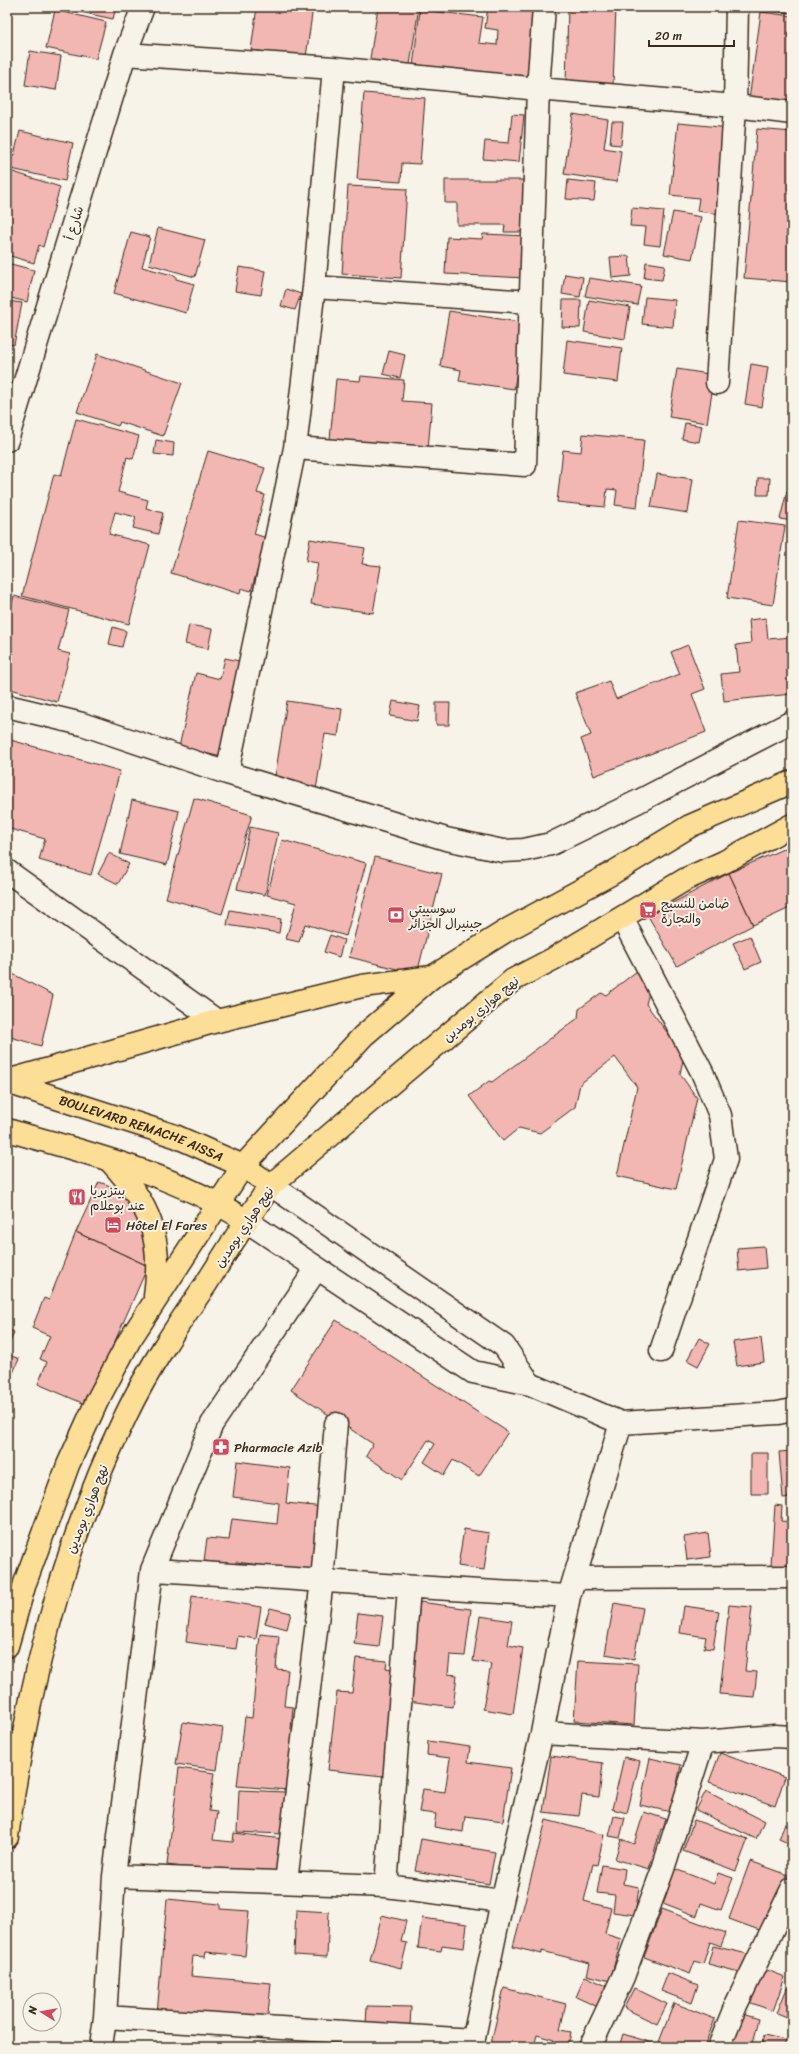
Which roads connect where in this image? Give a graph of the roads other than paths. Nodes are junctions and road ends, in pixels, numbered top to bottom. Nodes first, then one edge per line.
1 (142, 7) edge
2 (544, 7) edge
3 (737, 7) edge
4 (125, 54) junction
5 (334, 68) junction
6 (538, 90) junction
7 (735, 106) junction
8 (792, 113) edge
9 (314, 287) junction
10 (530, 302) junction
11 (717, 383) dead end
12 (7, 440) edge
13 (295, 448) junction
14 (7, 706) edge
15 (792, 722) edge
16 (227, 773) junction
17 (792, 782) edge
18 (792, 825) edge
19 (7, 871) edge
20 (622, 918) junction
21 (432, 977) junction
22 (217, 1022) junction
23 (7, 1081) edge
24 (7, 1130) edge
25 (109, 1160) junction
26 (243, 1166) junction
27 (271, 1185) junction
28 (218, 1202) junction
29 (245, 1220) junction
30 (317, 1268) junction
31 (155, 1301) junction
32 (661, 1351) dead end
33 (530, 1384) junction
34 (792, 1410) edge
35 (621, 1423) junction
36 (336, 1424) dead end
37 (152, 1570) junction
38 (792, 1577) edge
39 (322, 1580) junction
40 (572, 1587) junction
41 (409, 1588) junction
42 (7, 1646) edge
43 (542, 1733) junction
44 (792, 1737) edge
45 (703, 1742) junction
46 (7, 1837) edge
47 (114, 1876) junction
48 (286, 1882) junction
49 (386, 1886) junction
50 (792, 1889) edge
51 (502, 1901) junction
52 (106, 2016) junction
53 (472, 2044) edge
54 (101, 2047) edge
55 (590, 2047) edge
56 (719, 2047) edge

1 - 4 street, شارع أ
2 - 6 street
3 - 7 street
4 - 5 street
4 - 12 street, شارع أ
5 - 6 street
5 - 9 street
6 - 7 street
6 - 10 street
7 - 8 street
7 - 11 street
9 - 10 street
9 - 13 street
10 - 13 street
13 - 16 street
14 - 16 street
15 - 16 street
17 - 21 main road
18 - 20 main road, نهج هواري بومدين
19 - 22 street
20 - 27 main road, نهج هواري بومدين
20 - 32 street
21 - 22 main road
21 - 26 main road
22 - 23 main road
23 - 26 main road, BOULEVARD REMACHE AISSA
24 - 25 main road
25 - 28 main road
25 - 31 main road
26 - 27 main road, BOULEVARD REMACHE AISSA
26 - 28 main road
27 - 29 main road, نهج هواري بومدين
27 - 33 street
28 - 29 main road
28 - 31 main road
29 - 30 street
29 - 46 main road, نهج هواري بومدين
30 - 33 street
30 - 37 street
31 - 42 main road
33 - 35 street
34 - 35 street
35 - 40 street
36 - 39 street
37 - 39 street
37 - 47 street
38 - 40 street
39 - 41 street
39 - 48 street
40 - 41 street
40 - 43 street
41 - 49 street
43 - 45 street
43 - 51 street
44 - 45 street
45 - 55 street
47 - 48 street
47 - 52 street
48 - 49 street
49 - 51 street
50 - 56 street
51 - 53 street
52 - 53 street
52 - 54 street

